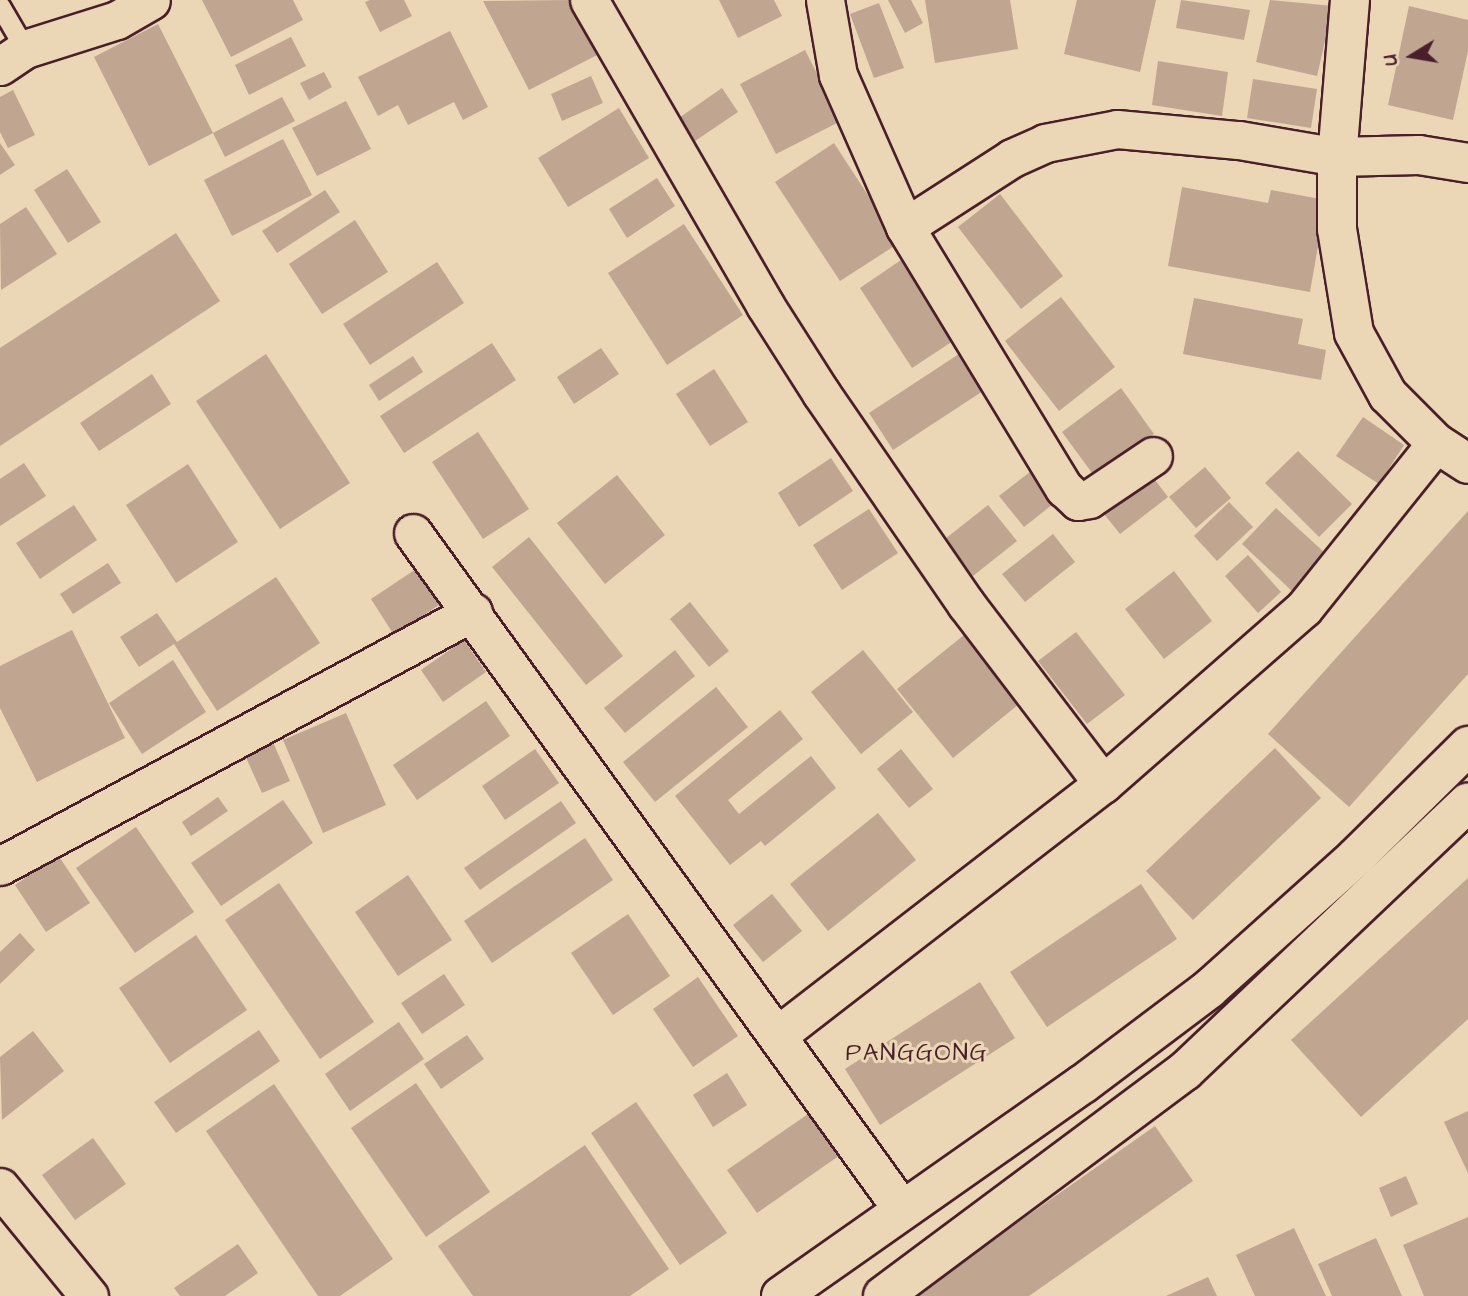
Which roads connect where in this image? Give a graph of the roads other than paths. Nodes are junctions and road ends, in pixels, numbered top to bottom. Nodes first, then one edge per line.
1 (151, 0) edge
2 (589, 0) edge
3 (825, 0) edge
4 (1350, 0) edge
5 (0, 6) edge
6 (13, 58) edge
7 (1336, 157) junction
8 (1468, 163) edge
9 (905, 227) junction
10 (1436, 443) junction
11 (1153, 456) dead end
12 (1468, 464) edge
13 (413, 533) dead end
14 (473, 612) junction
15 (1468, 746) edge
16 (1103, 784) junction
17 (1468, 802) edge
18 (0, 866) edge
19 (779, 1034) junction
20 (0, 1187) edge
21 (901, 1208) junction
22 (89, 1296) edge
23 (781, 1296) edge
24 (883, 1296) edge

1 - 6 street
2 - 16 street
3 - 9 street
4 - 7 main road
5 - 6 lane
7 - 8 main road
7 - 9 street
7 - 10 main road
9 - 11 street
10 - 12 main road
10 - 16 street
13 - 14 street
14 - 18 street
14 - 19 street
15 - 21 main road
16 - 19 street
17 - 24 main road
19 - 21 street
20 - 22 street
21 - 23 main road

